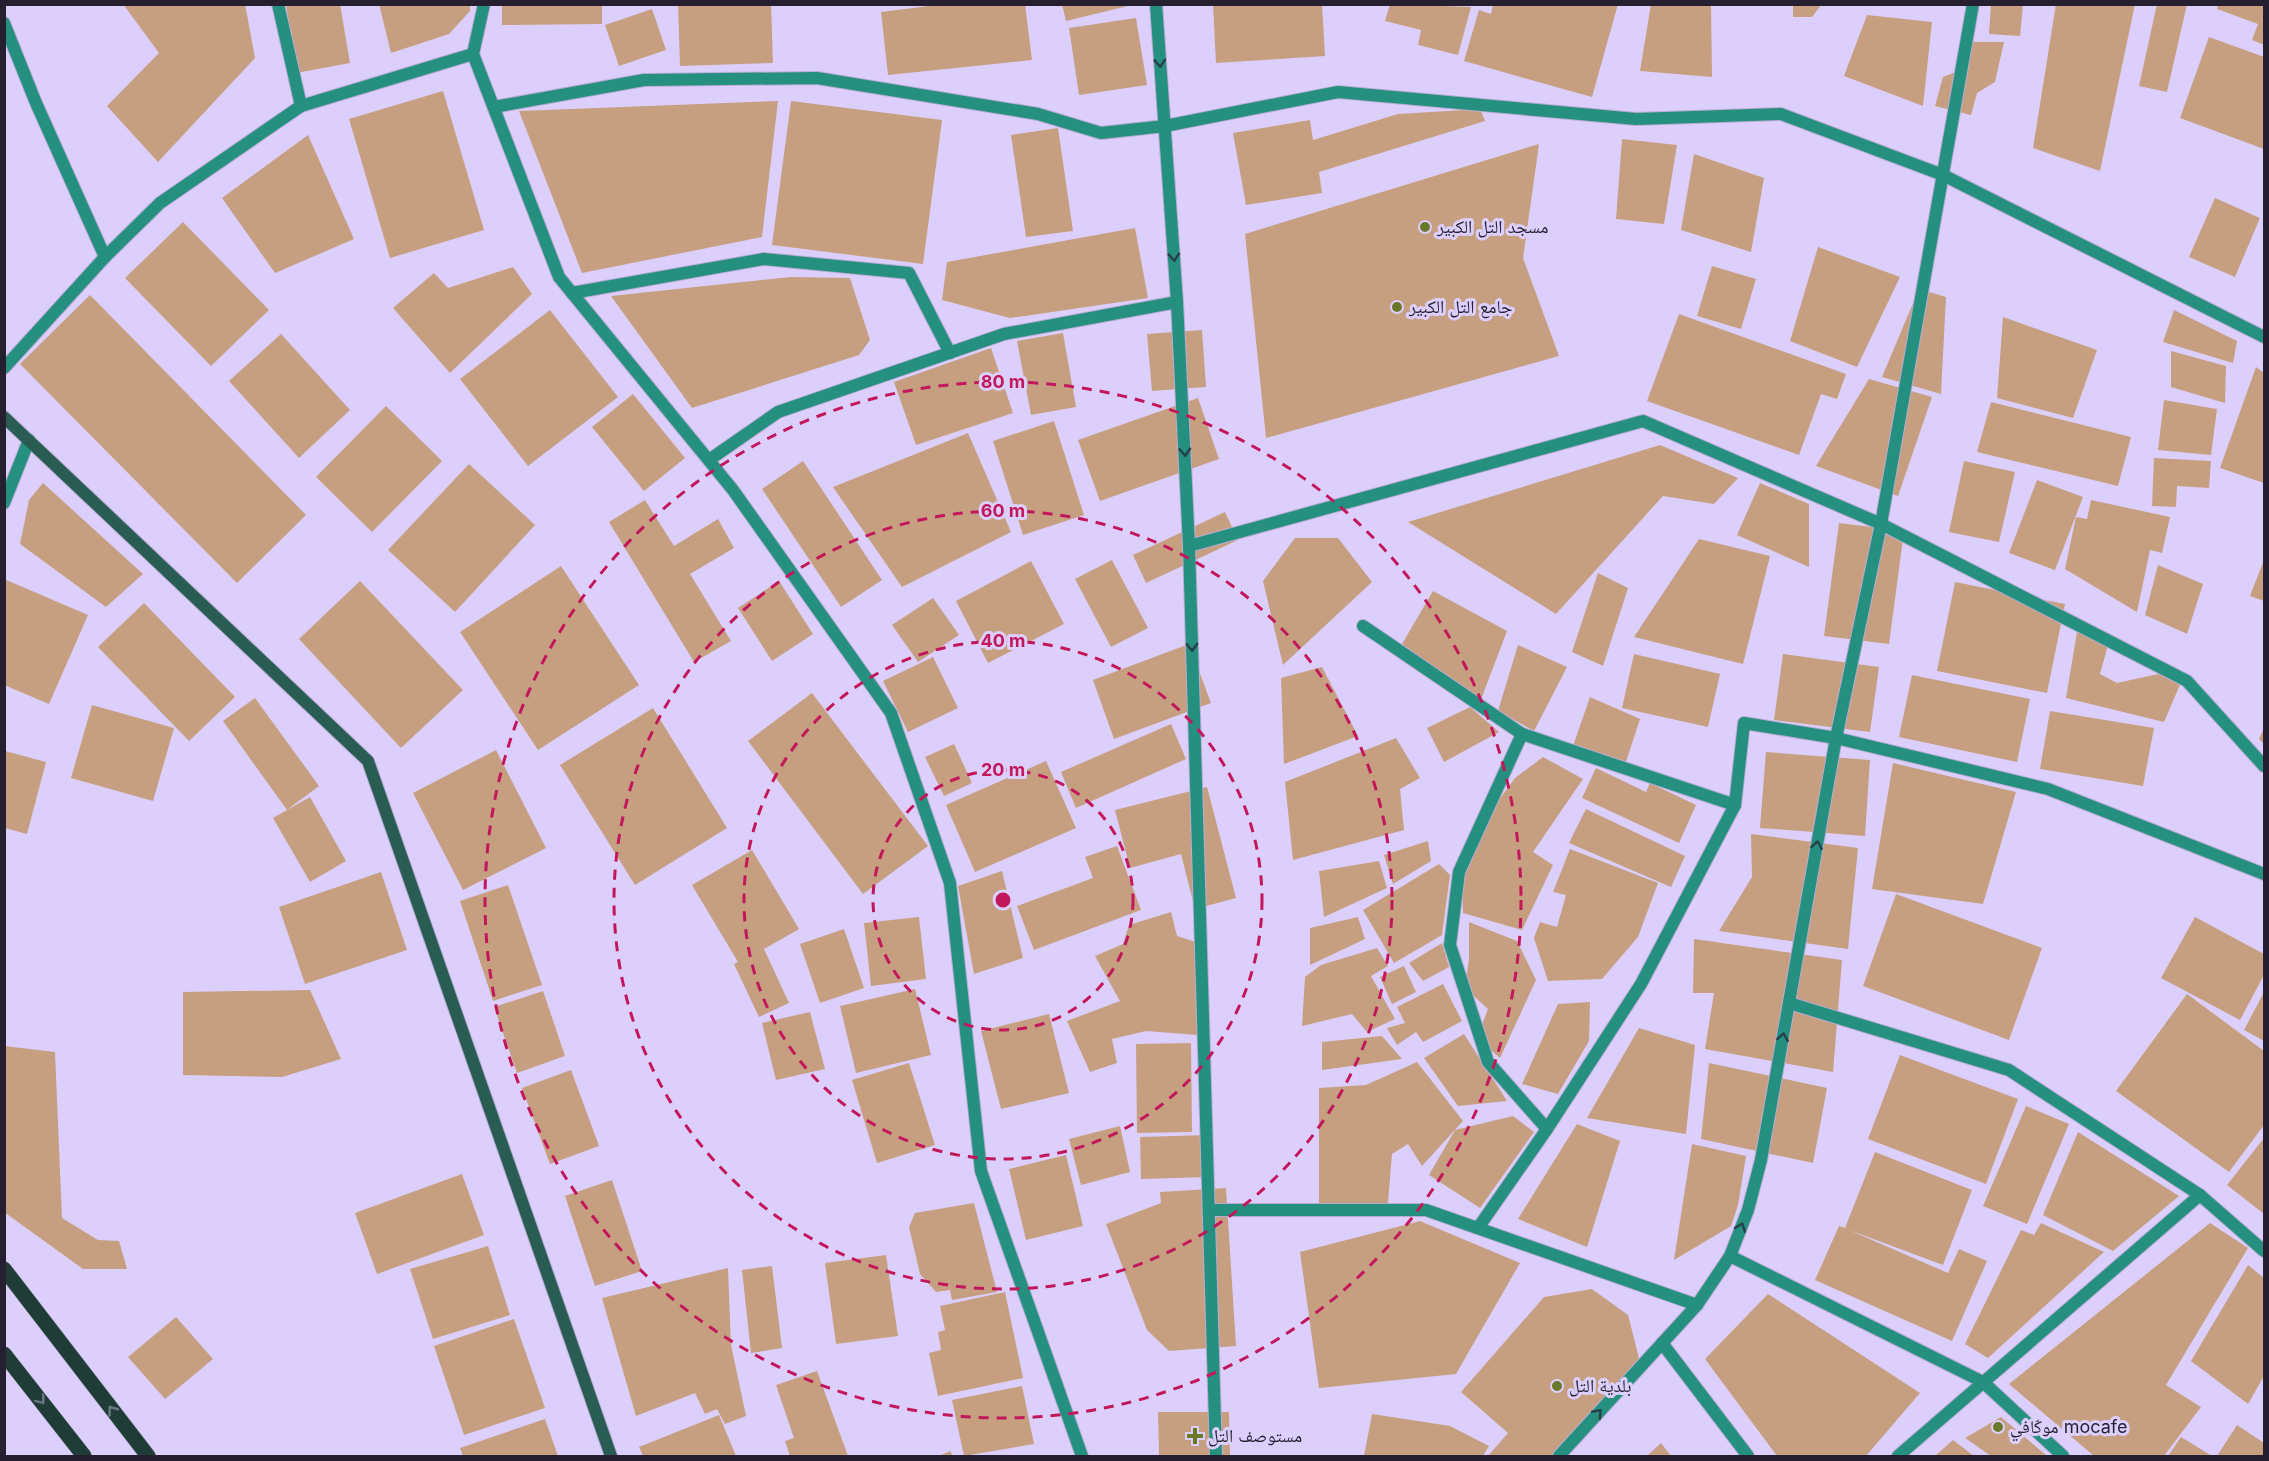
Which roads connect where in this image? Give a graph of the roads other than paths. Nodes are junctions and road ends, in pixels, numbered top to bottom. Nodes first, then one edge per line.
1 (278, 4) edge
2 (484, 4) edge
3 (1156, 4) edge
4 (1972, 4) edge
5 (4, 23) edge
6 (473, 54) junction
7 (301, 106) junction
8 (494, 107) junction
9 (1165, 126) junction
10 (1942, 175) junction
11 (105, 256) junction
12 (572, 293) junction
13 (1177, 302) junction
14 (2265, 337) edge
15 (950, 353) junction
16 (4, 368) edge
17 (4, 417) edge
18 (29, 440) junction
19 (708, 460) junction
20 (4, 503) edge
21 (1881, 524) junction
22 (1189, 546) junction
23 (1362, 626) dead end
24 (1522, 734) junction
25 (1836, 738) junction
26 (2265, 766) edge
27 (1735, 805) junction
28 (2265, 874) edge
29 (1789, 1003) junction
30 (1547, 1129) junction
31 (2200, 1196) junction
32 (1209, 1210) junction
33 (1478, 1228) junction
34 (2265, 1251) edge
35 (1730, 1256) junction
36 (4, 1269) edge
37 (1697, 1305) junction
38 (1662, 1343) junction
39 (4, 1354) edge
40 (1983, 1382) junction
41 (84, 1456) edge
42 (148, 1456) edge
43 (611, 1456) edge
44 (1082, 1456) edge
45 (1216, 1456) edge
46 (1559, 1456) edge
47 (1748, 1456) edge
48 (1898, 1456) edge
49 (2063, 1456) edge

1 - 7 street
2 - 6 street
3 -> 9 street
4 - 10 street
5 - 11 street
6 - 7 street
6 - 8 street
7 - 11 street
8 - 9 street
8 - 12 street
9 - 10 street
9 -> 13 street
10 - 14 street
10 - 21 street
11 - 16 street
12 - 15 street
12 - 19 street
13 - 15 street
13 -> 22 street
15 - 19 street
17 - 18 main road
18 - 20 street
18 - 43 main road
19 - 44 street
21 - 22 street
21 - 25 street
21 - 26 street
22 -> 32 street
23 - 24 street
24 - 27 street
24 - 30 street
25 - 27 street
25 - 28 street
29 -> 25 street
27 - 30 street
29 - 31 street
35 -> 29 street
30 - 33 street
31 - 34 street
31 - 40 street
32 - 33 street
32 - 45 street
33 - 37 street
35 - 37 street
35 - 40 street
42 -> 36 main road
37 - 38 street
46 -> 38 street
38 - 47 street
39 -> 41 main road
40 - 48 street
40 - 49 street

